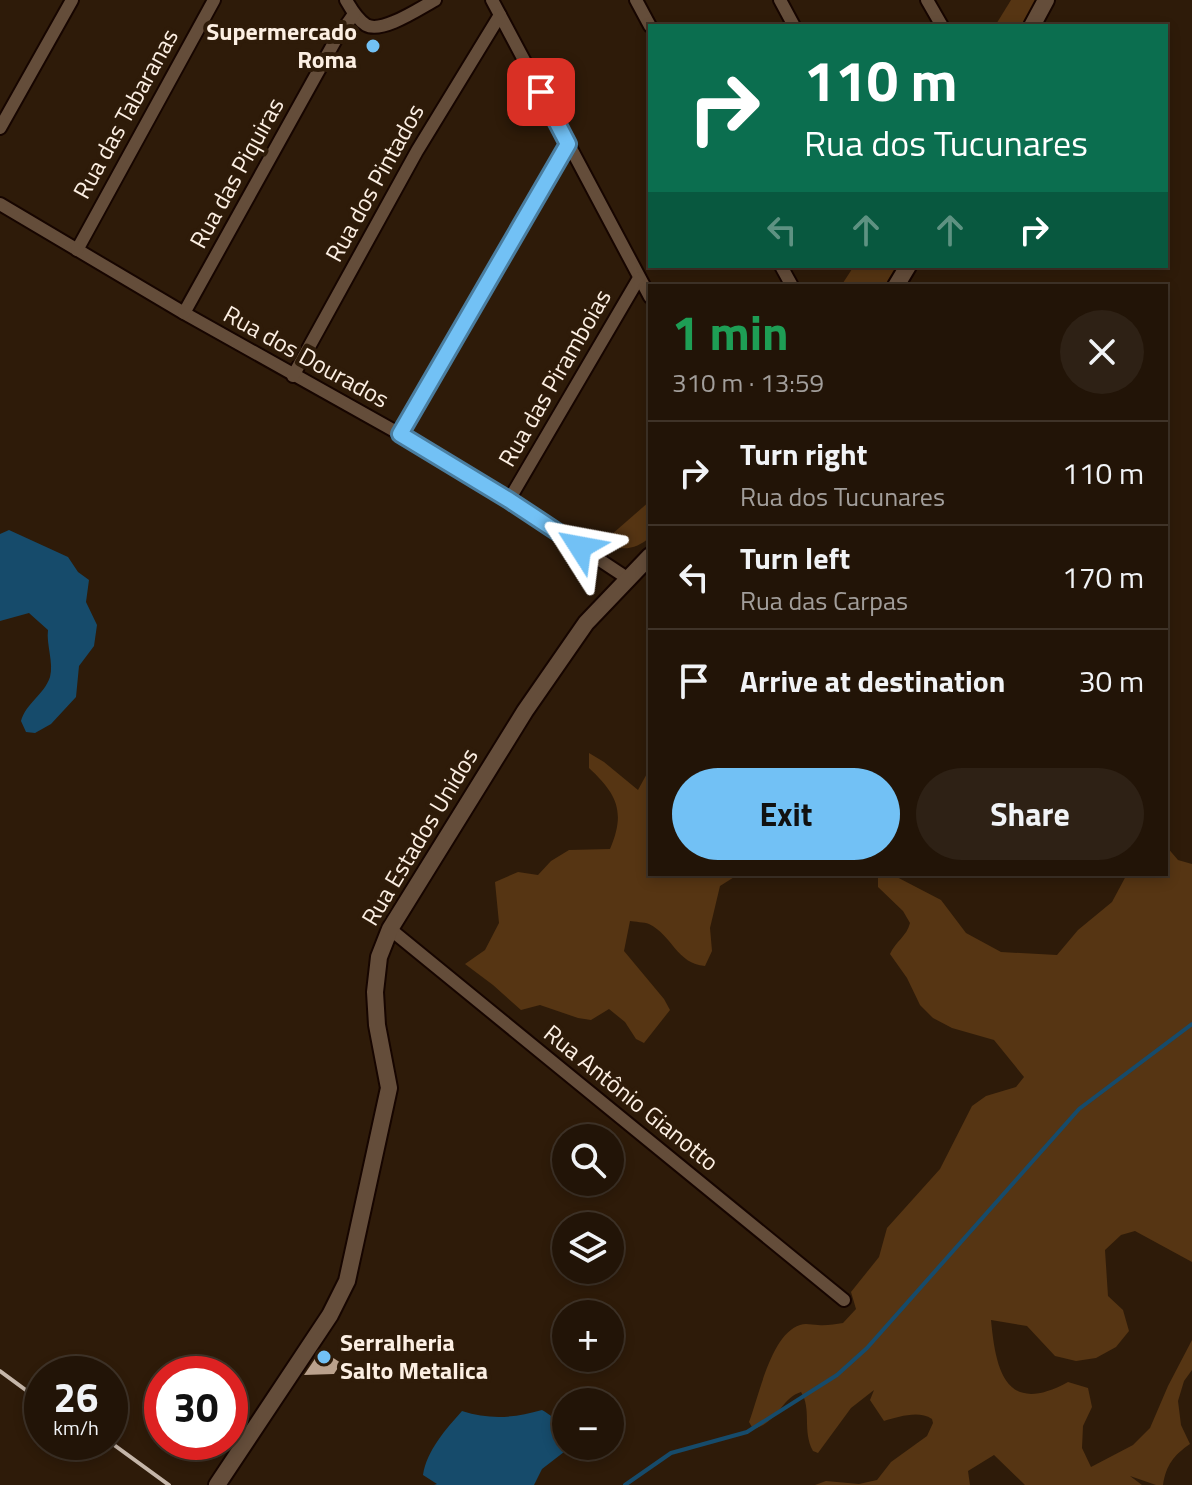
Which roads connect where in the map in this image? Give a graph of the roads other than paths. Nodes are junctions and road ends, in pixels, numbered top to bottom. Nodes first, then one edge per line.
1 (72, 0) edge
2 (214, 0) edge
3 (346, 0) edge
4 (435, 0) edge
5 (492, 0) edge
6 (636, 0) edge
7 (780, 0) edge
8 (927, 0) edge
9 (1035, 0) edge
10 (1046, 0) edge
11 (354, 14) junction
12 (500, 15) junction
13 (649, 24) edge
14 (793, 24) edge
15 (941, 24) edge
16 (1031, 24) edge
17 (1032, 24) edge
18 (0, 128) edge
19 (568, 144) junction
20 (0, 204) edge
21 (77, 250) junction
22 (639, 278) junction
23 (648, 294) edge
24 (184, 313) junction
25 (293, 376) junction
26 (400, 434) junction
27 (509, 500) junction
28 (648, 558) edge
29 (627, 578) junction
30 (390, 929) junction
31 (844, 1300) dead end
32 (217, 1485) edge

1 - 18 street
2 - 21 street, Rua das Tabaranas
3 - 11 street
4 - 11 street
5 - 12 street
6 - 13 street
7 - 14 street
8 - 15 street
9 - 16 street
10 - 17 street
11 - 24 street, Rua das Piquiras
12 - 19 street
12 - 25 street, Rua dos Pintados
19 - 22 street
19 - 26 street
20 - 21 street, Rua dos Dourados
21 - 24 street, Rua dos Dourados
22 - 23 street
22 - 27 street, Rua das Piramboias
24 - 25 street, Rua dos Dourados
25 - 26 street, Rua dos Dourados
26 - 27 street, Rua dos Dourados
27 - 29 street, Rua dos Dourados
28 - 29 street, Rua Estados Unidos
29 - 30 street, Rua Estados Unidos
30 - 31 street, Rua Antônio Gianotto
30 - 32 street, Rua Estados Unidos

